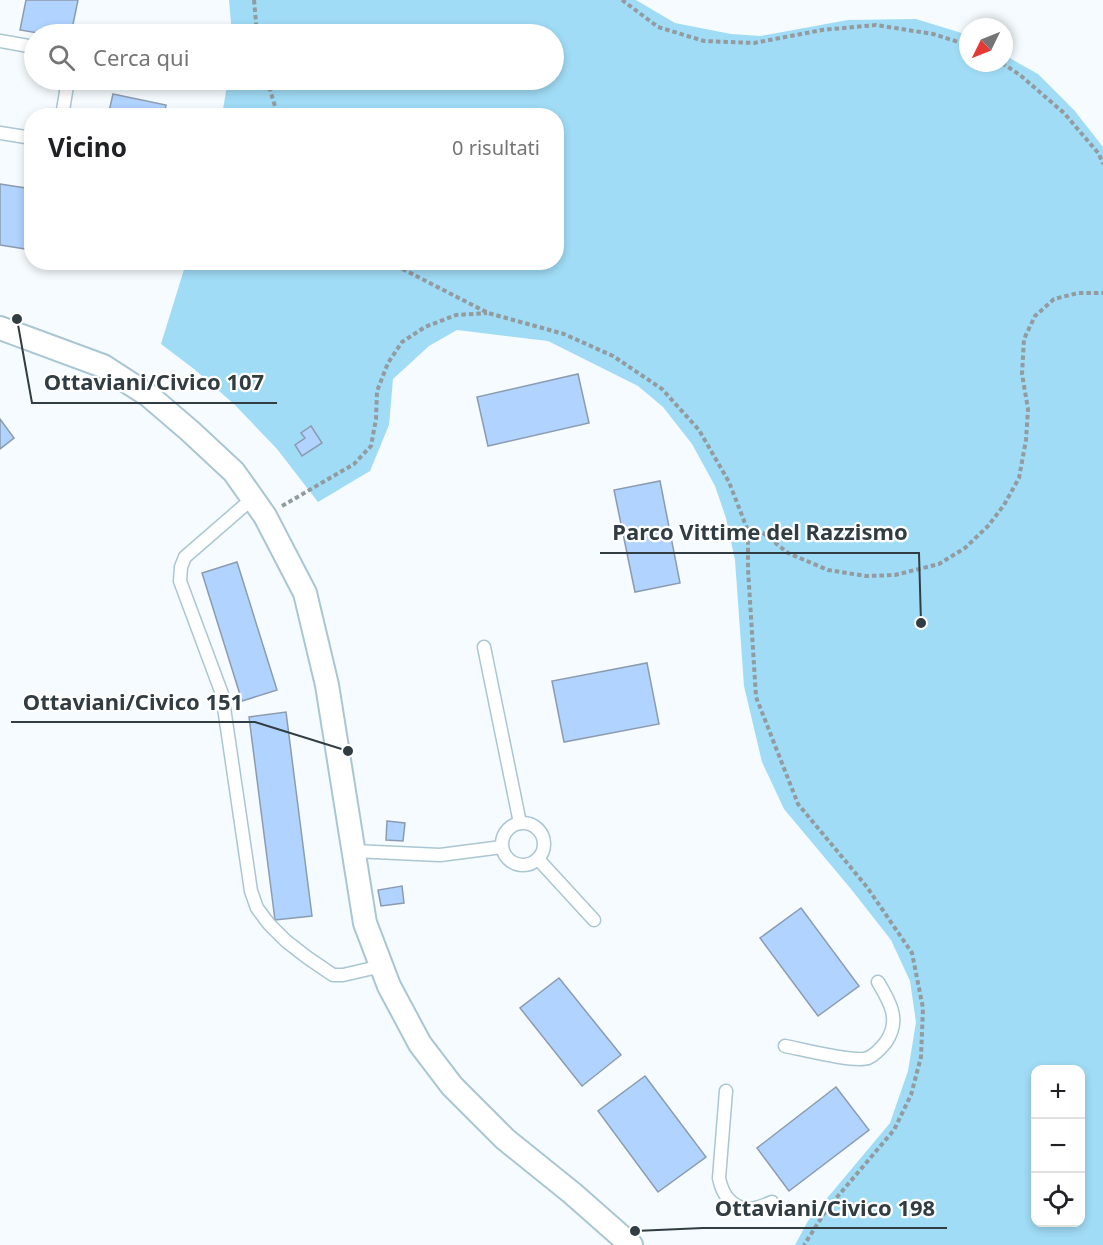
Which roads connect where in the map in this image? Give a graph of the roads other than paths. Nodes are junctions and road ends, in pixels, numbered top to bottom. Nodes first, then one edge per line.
1 (0, 41) edge
2 (24, 45) edge
3 (66, 90) edge
4 (63, 108) edge
5 (0, 133) edge
6 (24, 137) edge
7 (0, 328) edge
8 (259, 507) junction
9 (484, 647) dead end
10 (520, 823) junction
11 (502, 847) junction
12 (353, 850) junction
13 (538, 859) junction
14 (594, 920) dead end
15 (382, 966) junction
16 (878, 981) dead end
17 (785, 1046) dead end
18 (726, 1091) dead end
19 (772, 1202) dead end
20 (631, 1245) edge

1 - 2 lane
3 - 4 lane
5 - 6 lane
7 - 8 street
8 - 12 street
8 - 15 lane
9 - 10 lane
10 - 11 lane
10 - 13 lane
11 - 12 lane
11 - 13 lane
12 - 15 street
13 - 14 lane
15 - 20 street
16 - 17 lane
18 - 19 lane

